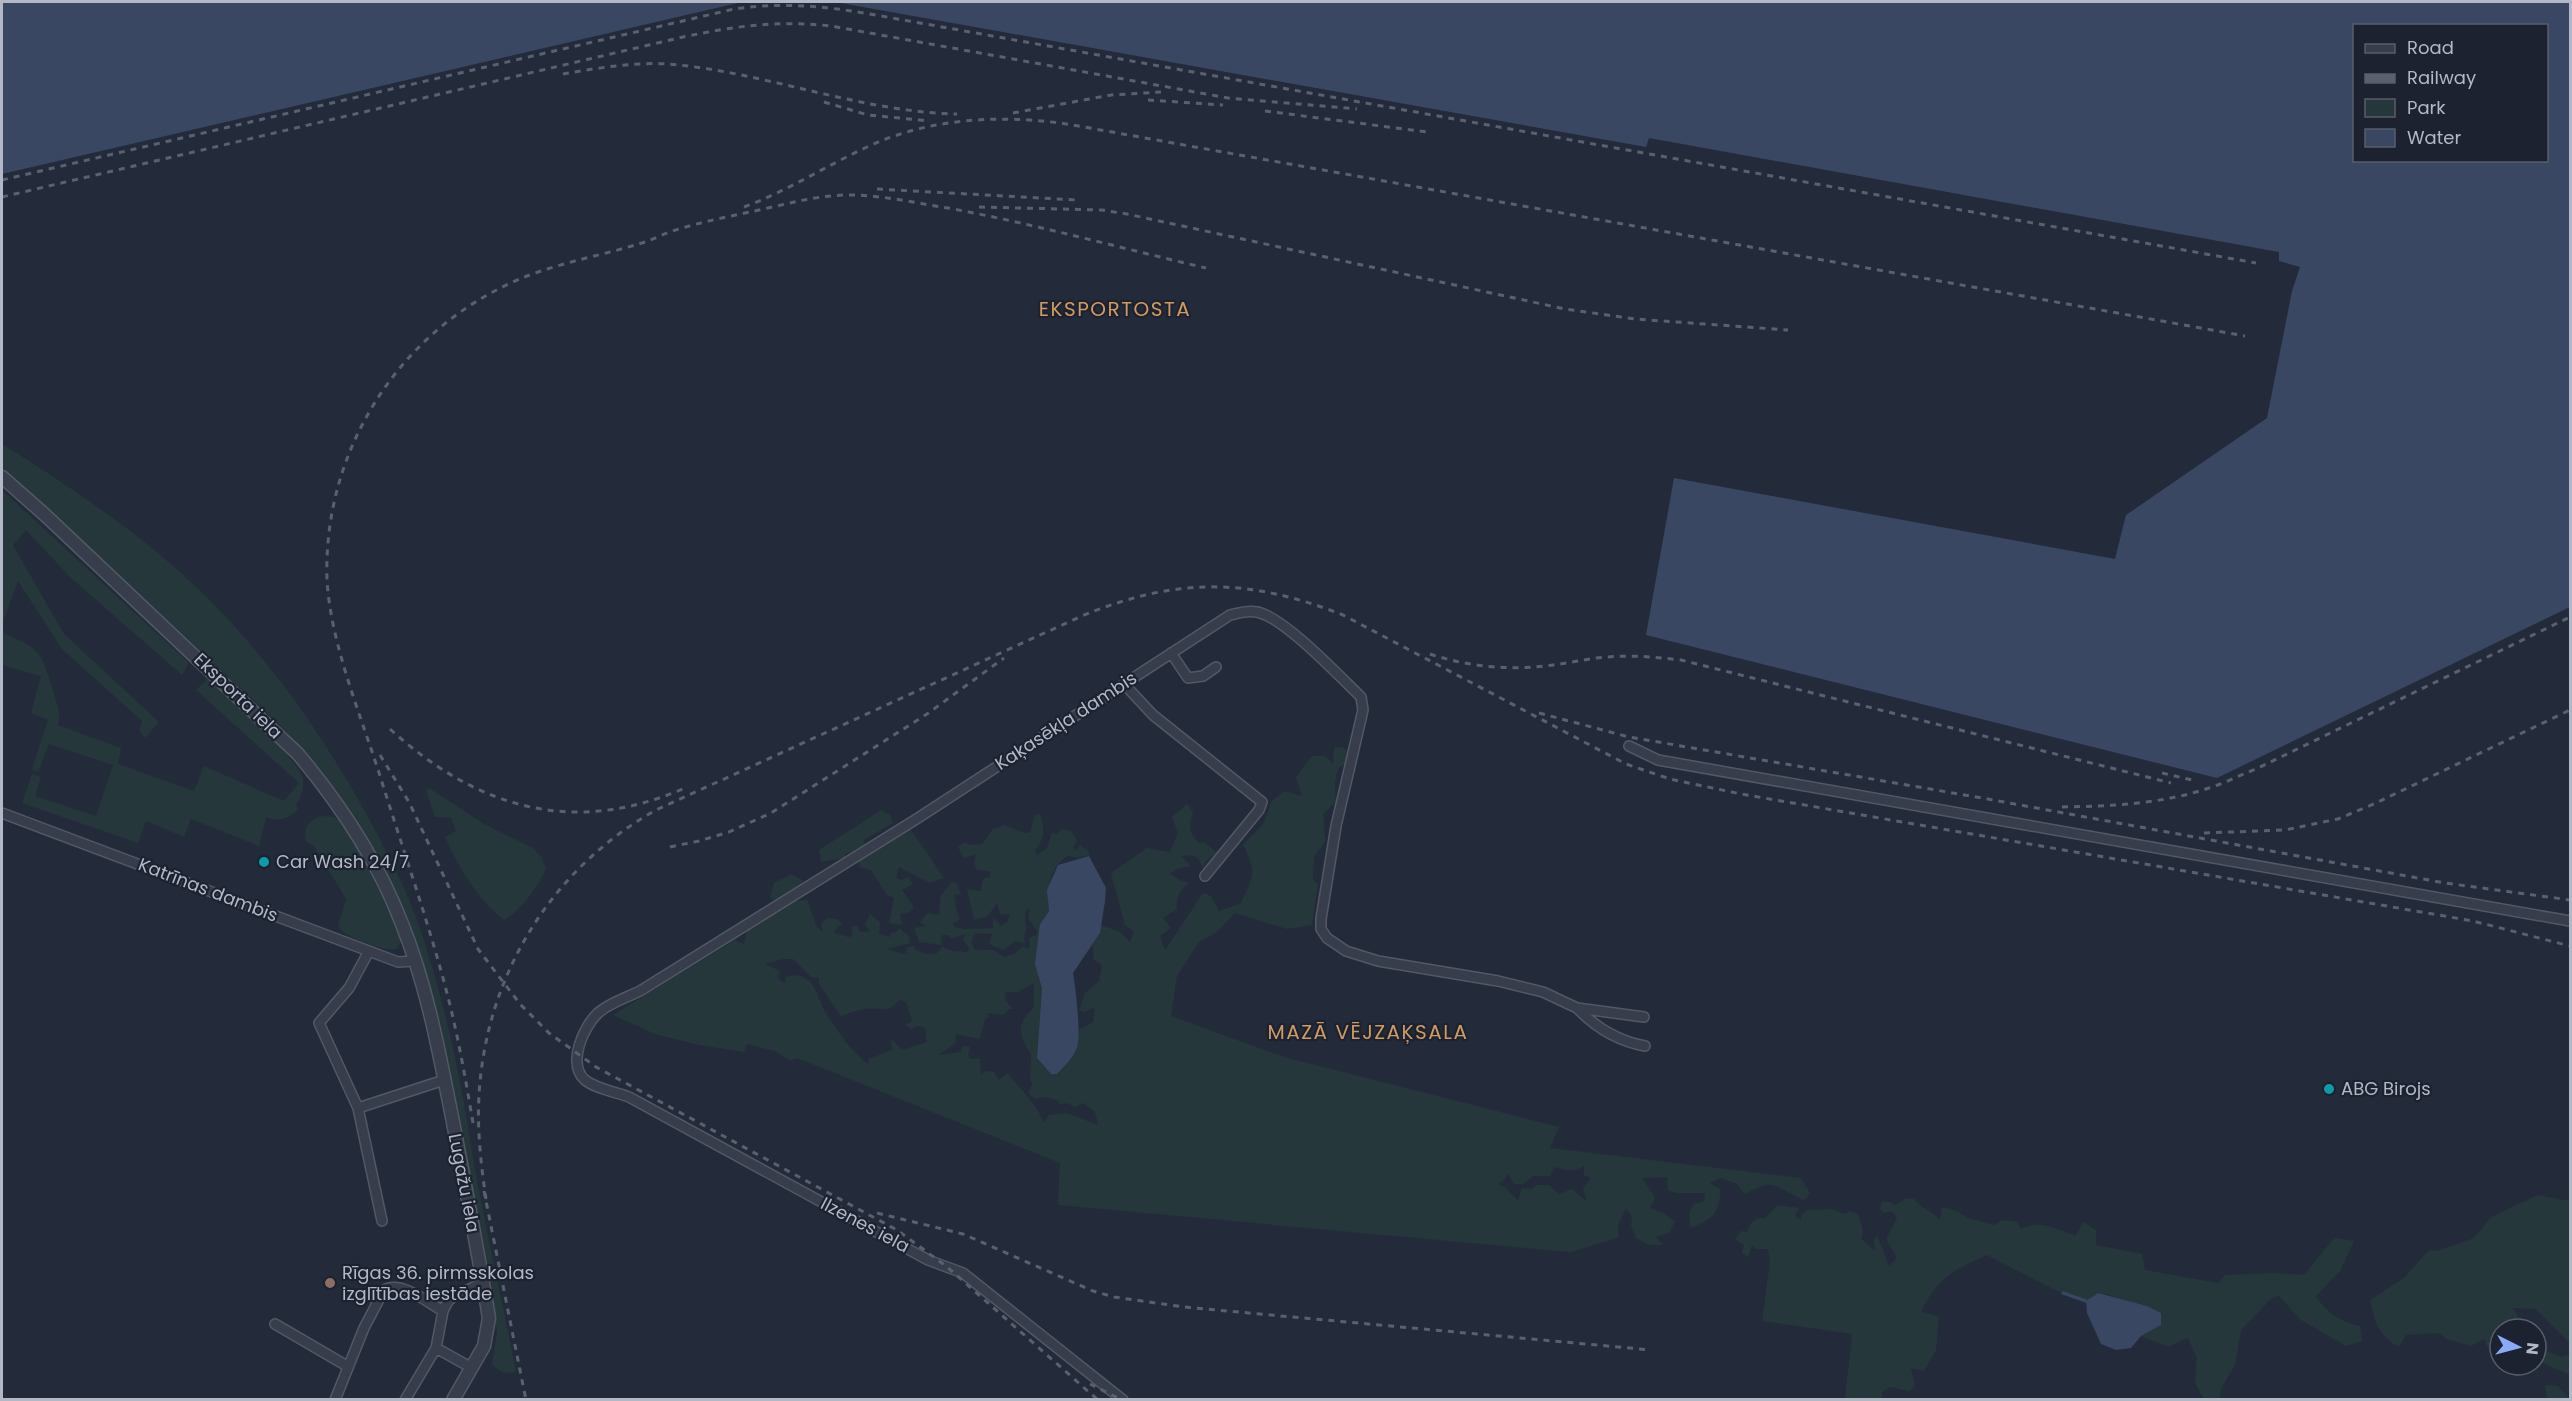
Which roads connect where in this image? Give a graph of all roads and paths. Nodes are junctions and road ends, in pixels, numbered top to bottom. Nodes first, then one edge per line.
1 (2, 477) edge
2 (1171, 653) junction
3 (1216, 667) dead end
4 (1124, 684) junction
5 (1629, 746) dead end
6 (2, 813) edge
7 (1205, 876) dead end
8 (2571, 921) edge
9 (369, 951) junction
10 (416, 961) junction
11 (1577, 1008) junction
12 (1644, 1017) dead end
13 (1645, 1046) dead end
14 (444, 1080) junction
15 (586, 1081) joint
16 (358, 1108) junction
17 (381, 1221) dead end
18 (483, 1283) junction
19 (443, 1311) junction
20 (275, 1324) dead end
21 (436, 1348) junction
22 (347, 1366) junction
23 (472, 1368) junction
24 (335, 1400) edge
25 (405, 1400) edge
26 (453, 1400) edge
27 (1123, 1400) edge

1 - 10 street, Eksporta iela
2 - 3 street
2 - 4 street, Kaķasēkļa dambis
2 - 11 street, Kaķasēkļa dambis
4 - 7 street
4 - 15 street, Kaķasēkļa dambis
5 - 8 street
6 - 9 street, Katrīnas dambis
9 - 10 street, Katrīnas dambis
9 - 16 street
10 - 14 street, Lugažu iela
11 - 12 street
11 - 13 street
14 - 16 street
14 - 18 street, Lugažu iela
15 - 27 street, Ilzenes iela
16 - 17 street
18 - 19 street
18 - 23 street, Lugažu iela
19 - 21 street
19 - 22 street
20 - 22 street
21 - 23 street
21 - 25 street
22 - 24 street
23 - 26 street, Lugažu iela

